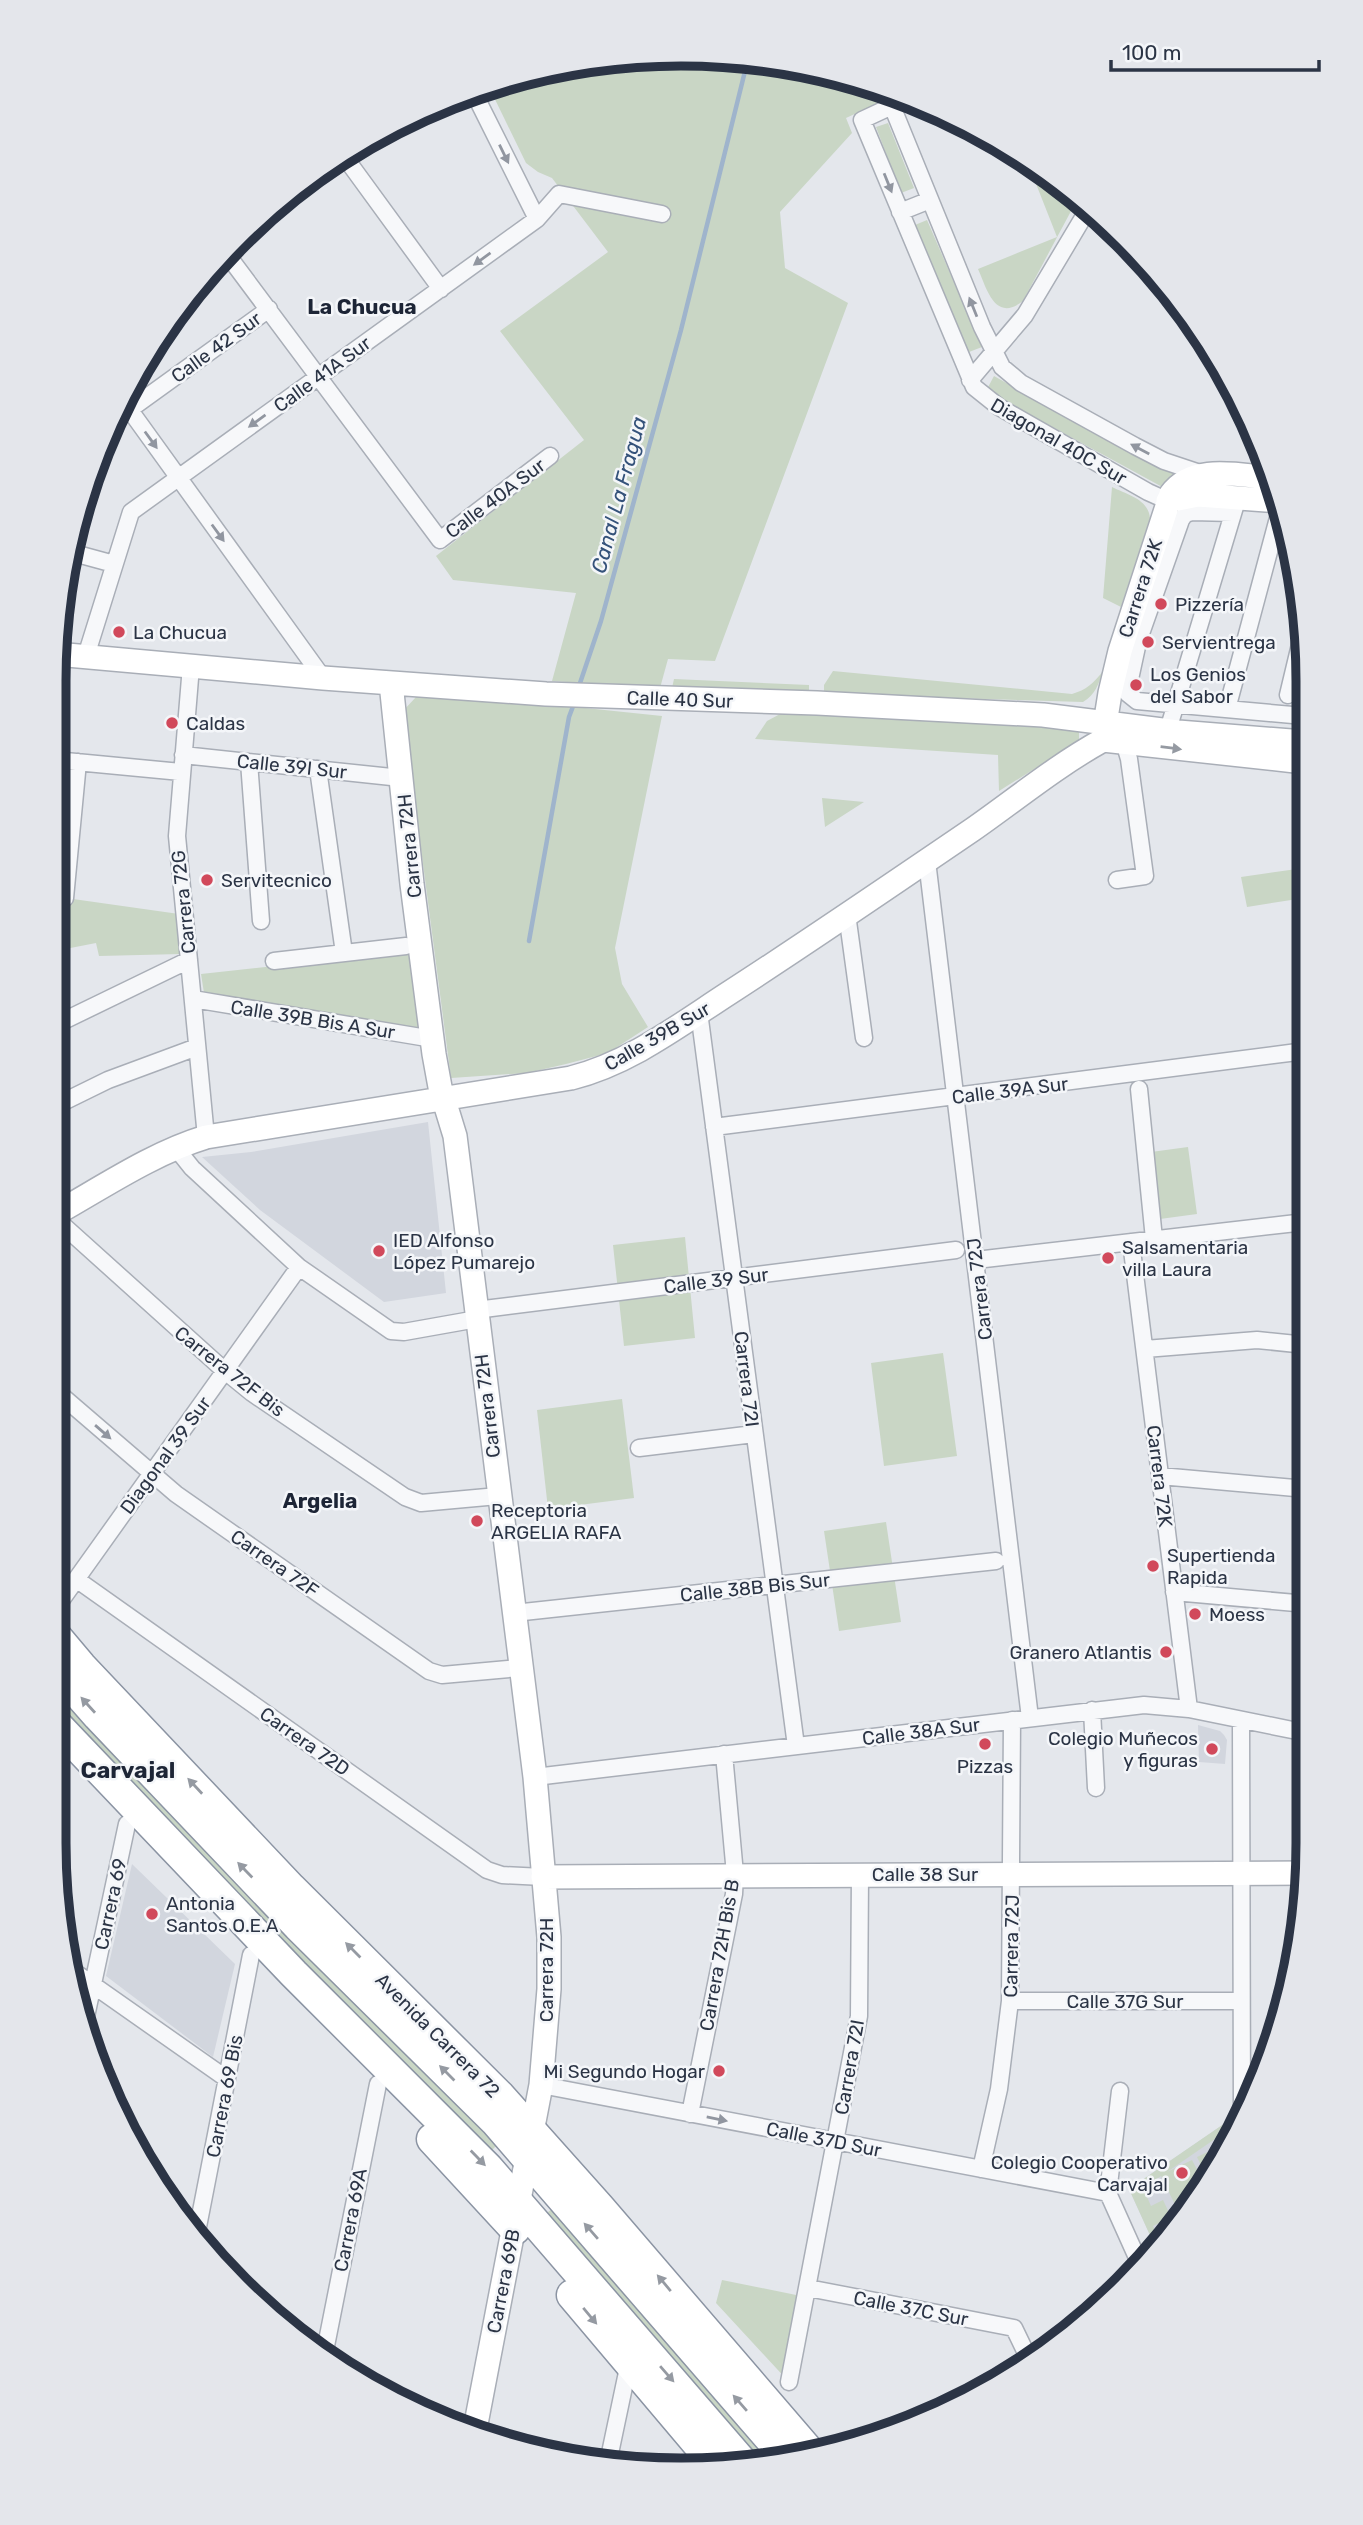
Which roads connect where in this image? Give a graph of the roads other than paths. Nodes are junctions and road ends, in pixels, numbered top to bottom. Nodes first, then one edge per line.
1 (478, 101) edge
2 (350, 164) edge
3 (930, 201) junction
4 (900, 212) junction
5 (662, 214) dead end
6 (1084, 216) edge
7 (537, 219) junction
8 (233, 262) edge
9 (441, 289) junction
10 (269, 309) junction
11 (994, 354) junction
12 (319, 377) junction
13 (970, 380) junction
14 (134, 401) edge
15 (130, 410) edge
16 (550, 456) dead end
17 (1203, 474) junction
18 (1262, 477) edge
19 (178, 478) junction
20 (1168, 501) junction
21 (1236, 505) junction
22 (1273, 512) edge
23 (1277, 527) edge
24 (1164, 542) junction
25 (80, 555) edge
26 (114, 564) junction
27 (67, 655) edge
28 (86, 656) junction
29 (1296, 663) edge
30 (191, 666) junction
31 (323, 678) junction
32 (391, 683) junction
33 (1288, 695) dead end
34 (1175, 705) junction
35 (1227, 709) junction
36 (1296, 715) edge
37 (1168, 730) junction
38 (1296, 741) edge
39 (1120, 742) junction
40 (183, 755) junction
41 (66, 761) edge
42 (1296, 761) edge
43 (78, 762) junction
44 (249, 762) junction
45 (318, 769) junction
46 (181, 772) junction
47 (401, 778) junction
48 (66, 853) edge
49 (927, 861) junction
50 (1117, 880) dead end
51 (847, 915) junction
52 (261, 921) dead end
53 (406, 946) dead end
54 (344, 953) junction
55 (189, 960) junction
56 (274, 961) dead end
57 (193, 999) junction
58 (699, 1012) junction
59 (66, 1020) edge
60 (864, 1038) dead end
61 (433, 1039) junction
62 (197, 1047) junction
63 (1296, 1052) edge
64 (1139, 1089) dead end
65 (443, 1097) junction
66 (956, 1097) junction
67 (66, 1101) edge
68 (715, 1127) junction
69 (206, 1137) junction
70 (176, 1148) junction
71 (66, 1210) edge
72 (1296, 1223) edge
73 (66, 1226) edge
74 (1154, 1240) junction
75 (1130, 1242) junction
76 (956, 1250) dead end
77 (975, 1260) junction
78 (299, 1267) junction
79 (734, 1278) junction
80 (476, 1314) junction
81 (1296, 1344) edge
82 (1145, 1349) junction
83 (225, 1371) junction
84 (66, 1400) edge
85 (754, 1434) junction
86 (639, 1448) dead end
87 (151, 1474) junction
88 (1160, 1476) junction
89 (1296, 1488) edge
90 (498, 1496) junction
91 (996, 1561) dead end
92 (76, 1579) junction
93 (775, 1585) junction
94 (1174, 1592) junction
95 (66, 1593) edge
96 (1296, 1603) edge
97 (513, 1613) junction
98 (66, 1648) edge
99 (520, 1668) junction
100 (66, 1680) edge
101 (1189, 1709) junction
102 (1092, 1710) junction
103 (1030, 1718) junction
104 (1012, 1720) junction
105 (1241, 1720) junction
106 (1296, 1731) edge
107 (66, 1735) edge
108 (796, 1746) junction
109 (724, 1754) junction
110 (66, 1761) edge
111 (535, 1777) junction
112 (1096, 1788) dead end
113 (127, 1824) junction
114 (1241, 1873) junction
115 (1295, 1873) edge
116 (735, 1874) junction
117 (860, 1874) junction
118 (1012, 1874) junction
119 (543, 1877) junction
120 (251, 1955) junction
121 (81, 1977) edge
122 (93, 1985) junction
123 (309, 1988) junction
124 (1010, 2001) junction
125 (1241, 2001) junction
126 (89, 2008) edge
127 (315, 2020) junction
128 (227, 2080) junction
129 (378, 2084) junction
130 (541, 2085) junction
131 (1120, 2091) dead end
132 (1241, 2099) edge
133 (690, 2113) junction
134 (836, 2141) junction
135 (530, 2145) junction
136 (981, 2169) junction
137 (1108, 2193) junction
138 (516, 2215) junction
139 (199, 2224) edge
140 (1137, 2257) edge
141 (808, 2288) junction
142 (326, 2345) edge
143 (1026, 2353) edge
144 (629, 2363) junction
145 (789, 2382) dead end
146 (476, 2423) edge
147 (805, 2446) edge
148 (780, 2450) edge
149 (610, 2454) edge
150 (736, 2456) edge
151 (709, 2458) edge

1 -> 7 street
2 - 9 street
3 - 4 street
3 -> 4 street, Diagonal 40C Sur
11 -> 3 street, Diagonal 40C Sur
4 - 13 street, Diagonal 40C Sur
5 - 7 street, Calle 41A Sur
6 - 11 street
7 -> 9 street, Calle 41A Sur
8 - 10 street
9 - 12 street, Calle 41A Sur
10 - 12 street
10 - 14 street, Calle 42 Sur
11 - 13 street
17 -> 11 street, Diagonal 40C Sur
12 - 16 street, Calle 40A Sur
12 -> 19 street, Calle 41A Sur
13 - 20 street, Diagonal 40C Sur
15 -> 19 street
17 - 18 street
17 - 20 street, Carrera 72K
19 - 26 street, Calle 41A Sur
19 -> 31 street
20 - 21 street
20 - 24 street, Carrera 72K
21 - 22 street
21 - 24 street, Carrera 72K
21 - 34 street
23 - 35 street
24 - 34 street, Carrera 72K
24 - 39 street, Carrera 72K
25 - 26 street
26 - 28 street
27 - 28 street, Calle 40 Sur
28 - 30 street, Calle 40 Sur
29 - 33 street
30 - 31 street, Calle 40 Sur
30 - 40 street, Carrera 72G
31 - 32 street, Calle 40 Sur
32 - 39 street, Calle 40 Sur
32 - 47 street, Carrera 72H
34 - 35 street
34 - 37 street
35 - 36 street
37 - 38 street, Calle 40 Sur
37 - 39 street, Calle 40 Sur
39 -> 42 street, Calle 40 Sur
39 - 49 street, Calle 39B Sur
39 - 50 street, Carrera 72K
40 - 44 street, Calle 39I Sur
40 - 46 street, Carrera 72G
41 - 43 street
43 - 46 street
43 - 48 street
44 - 45 street, Calle 39I Sur
44 - 52 street
45 - 47 street, Calle 39I Sur
45 - 54 street
46 - 55 street, Carrera 72G
47 - 61 street, Carrera 72H
49 - 51 street, Calle 39B Sur
49 - 66 street, Carrera 72J
51 - 58 street, Calle 39B Sur
51 - 60 street
53 - 54 street
54 - 56 street
55 - 57 street, Carrera 72G
55 - 59 street
57 - 61 street, Calle 39B Bis A Sur
57 - 62 street, Carrera 72G
58 - 65 street, Calle 39B Sur
58 - 68 street, Carrera 72I
61 - 65 street, Carrera 72H
62 - 67 street
62 - 69 street, Carrera 72G
63 - 66 street, Calle 39A Sur
64 - 74 street
65 - 69 street, Calle 39B Sur
65 - 80 street, Carrera 72H
66 - 68 street, Calle 39A Sur
66 - 77 street, Carrera 72J
68 - 79 street, Carrera 72I
69 - 70 street, Calle 39B Sur
70 - 71 street, Calle 39B Sur
70 - 78 street
72 - 74 street
73 - 83 street, Carrera 72F Bis
74 - 75 street
75 - 77 street
75 - 82 street, Carrera 72K
76 - 79 street, Calle 39 Sur
77 - 103 street, Carrera 72J
78 - 80 street, Calle 39 Sur
78 - 83 street, Diagonal 39 Sur
79 - 80 street, Calle 39 Sur
79 - 85 street, Carrera 72I
80 - 90 street, Carrera 72H
81 - 82 street
82 - 88 street, Carrera 72K
83 - 87 street, Diagonal 39 Sur
83 - 90 street, Carrera 72F Bis
84 -> 87 street, Carrera 72F
85 - 86 street
85 - 93 street, Carrera 72I
87 - 92 street, Diagonal 39 Sur
87 - 99 street, Carrera 72F
88 - 89 street
88 - 94 street, Carrera 72K
90 - 97 street, Carrera 72H
91 - 93 street, Calle 38B Bis Sur
92 - 95 street, Diagonal 39 Sur
92 - 119 street, Carrera 72D
93 - 97 street, Calle 38B Bis Sur
93 - 108 street, Carrera 72I
94 - 96 street
94 - 101 street, Carrera 72K
97 - 99 street, Carrera 72H
135 -> 98 highway, Avenida Carrera 72
99 - 111 street, Carrera 72H
135 -> 100 highway, Avenida Carrera 72
101 - 102 street, Calle 38A Sur
101 - 105 street, Calle 38A Sur
102 - 103 street, Calle 38A Sur
102 - 112 street
103 - 104 street, Calle 38A Sur
104 - 108 street, Calle 38A Sur
104 - 118 street, Carrera 72J
105 - 106 street, Calle 38A Sur
105 - 114 street
107 - 123 highway
108 - 109 street, Calle 38A Sur
109 - 111 street, Calle 38A Sur
109 - 116 street, Carrera 72H Bis B
110 - 113 highway
111 - 119 street, Carrera 72H
113 - 120 highway
113 - 122 street, Carrera 69
114 - 115 street, Calle 38 Sur
114 - 118 street, Calle 38 Sur
114 - 125 street
116 - 117 street, Calle 38 Sur
116 - 119 street, Calle 38 Sur
116 - 133 street, Carrera 72H Bis B
117 - 118 street, Calle 38 Sur
117 - 134 street, Carrera 72I
118 - 124 street, Carrera 72J
119 - 130 street, Carrera 72H
120 - 127 highway
120 - 128 street, Carrera 69 Bis
121 - 122 street
122 - 126 street, Carrera 69
122 - 128 street
123 - 127 highway
123 -> 138 highway
124 - 125 street, Calle 37G Sur
124 - 136 street, Carrera 72J
125 - 132 street
127 - 129 highway
128 - 139 street, Carrera 69 Bis
129 - 138 highway
129 - 142 street, Carrera 69A
130 - 133 street, Calle 37D Sur
130 - 135 street, Carrera 72H
131 - 137 street
133 -> 134 street, Calle 37D Sur
134 - 136 street, Calle 37D Sur
134 - 141 street, Carrera 72I
135 - 138 street, Carrera 69B
147 -> 135 highway, Avenida Carrera 72
148 -> 135 highway, Avenida Carrera 72
136 - 137 street, Calle 37D Sur
137 - 140 street
138 -> 144 highway
138 - 146 street, Carrera 69B
138 -> 150 highway
141 - 143 street, Calle 37C Sur
141 - 145 street, Carrera 72I
144 - 149 street
144 - 151 highway

